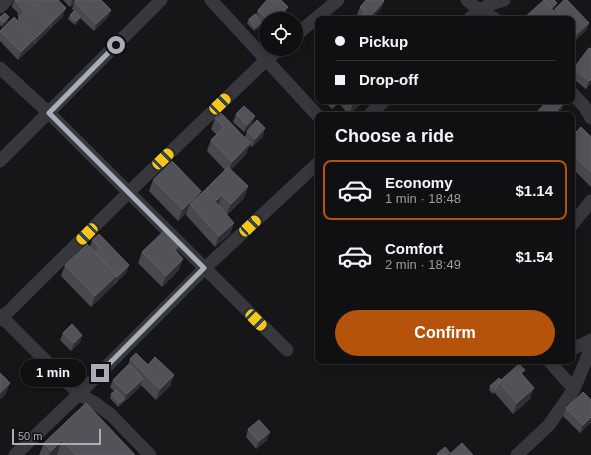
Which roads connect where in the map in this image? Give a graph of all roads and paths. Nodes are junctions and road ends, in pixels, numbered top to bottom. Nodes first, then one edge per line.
1 (8, 0) edge
2 (161, 0) edge
3 (211, 0) edge
4 (338, 0) edge
5 (467, 0) edge
6 (504, 0) edge
7 (0, 7) edge
8 (474, 15) edge
9 (319, 16) edge
10 (315, 19) edge
11 (303, 29) edge
12 (271, 56) edge
13 (266, 60) junction
14 (0, 68) edge
15 (575, 95) edge
16 (587, 103) edge
17 (381, 104) edge
18 (372, 112) edge
19 (49, 113) junction
20 (315, 113) edge
21 (591, 118) edge
22 (0, 161) edge
23 (315, 166) edge
24 (129, 192) junction
25 (591, 201) edge
26 (575, 221) edge
27 (204, 268) junction
28 (1, 318) edge
29 (591, 340) edge
30 (575, 348) edge
31 (591, 348) edge
32 (286, 350) dead end
33 (552, 364) edge
34 (574, 389) junction
35 (79, 394) junction
36 (15, 455) edge
37 (150, 455) edge
38 (517, 455) edge

1 - 7 street
2 - 19 street
3 - 13 street
4 - 9 street
5 - 8 street
6 - 8 street
10 - 11 street
12 - 13 street
13 - 20 street
13 - 24 street
14 - 19 street
15 - 16 street
16 - 21 street
17 - 18 street
19 - 22 street
19 - 24 street
23 - 27 street
24 - 27 street
24 - 28 street
25 - 26 street
27 - 32 street
27 - 35 street
28 - 35 street
29 - 30 street
31 - 34 street
33 - 34 street
34 - 38 street
35 - 36 street
35 - 37 street

